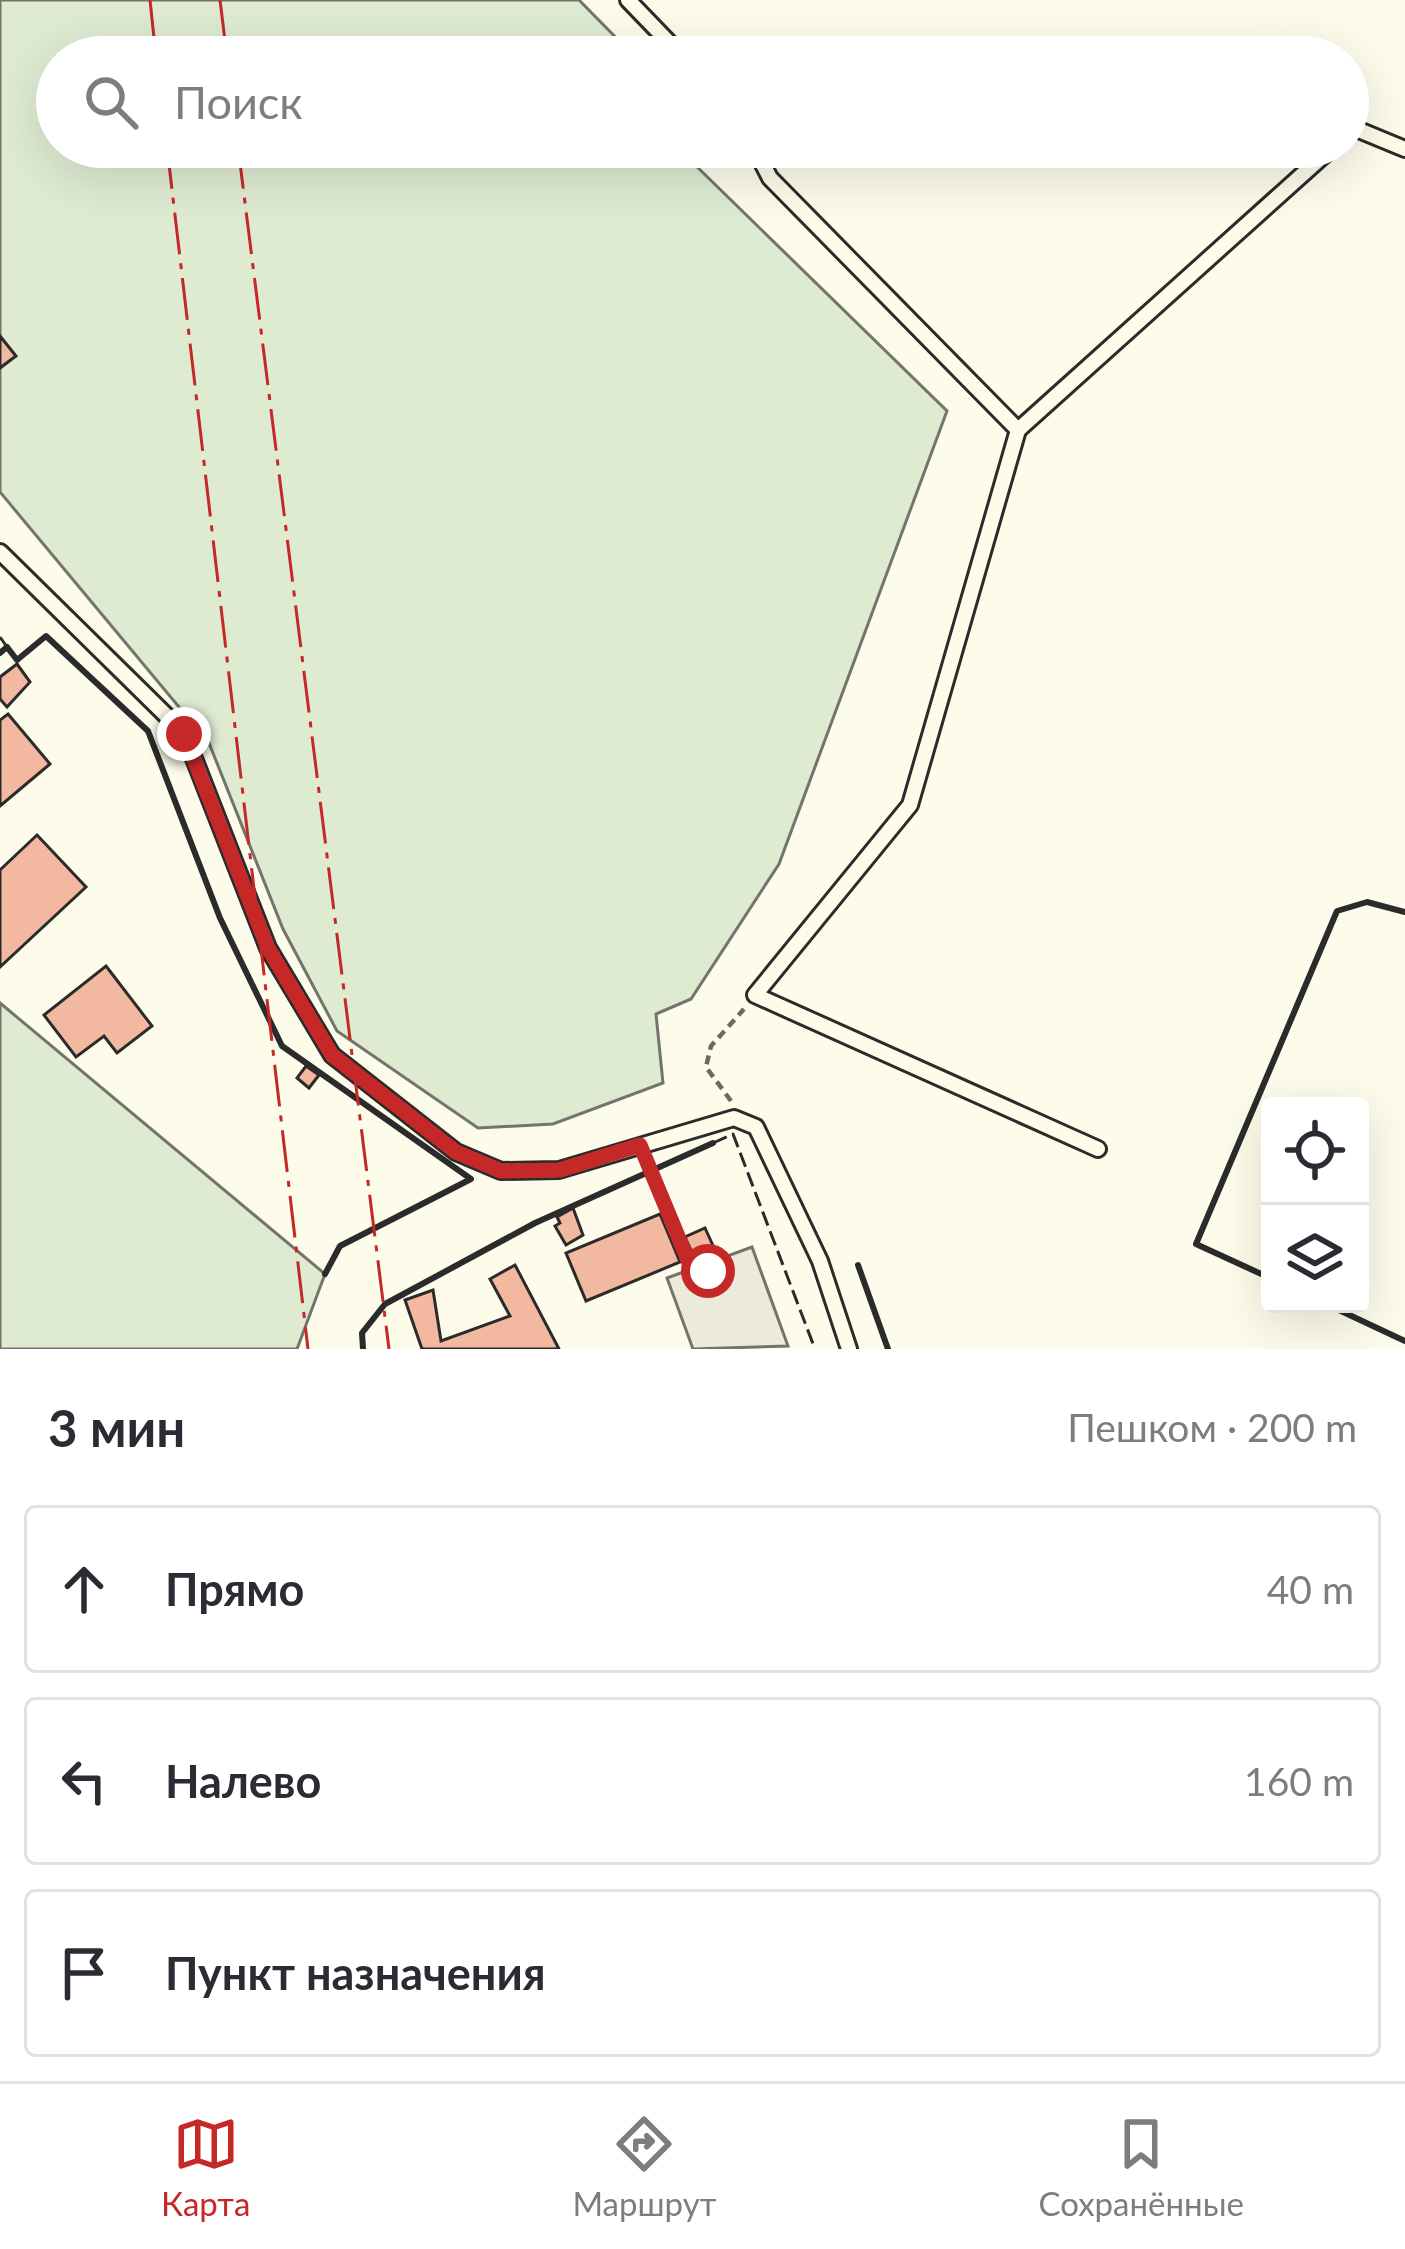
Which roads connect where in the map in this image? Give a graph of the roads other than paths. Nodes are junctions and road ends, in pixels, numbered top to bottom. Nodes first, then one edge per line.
1 (628, 0) edge
2 (662, 36) edge
3 (1369, 131) edge
4 (1405, 148) edge
5 (765, 168) edge
6 (1310, 168) edge
7 (1018, 430) junction
8 (0, 552) edge
9 (1098, 1149) dead end
10 (849, 1349) edge

1 - 2 lane
3 - 4 lane
5 - 7 lane
6 - 7 lane
7 - 9 lane
8 - 10 lane

